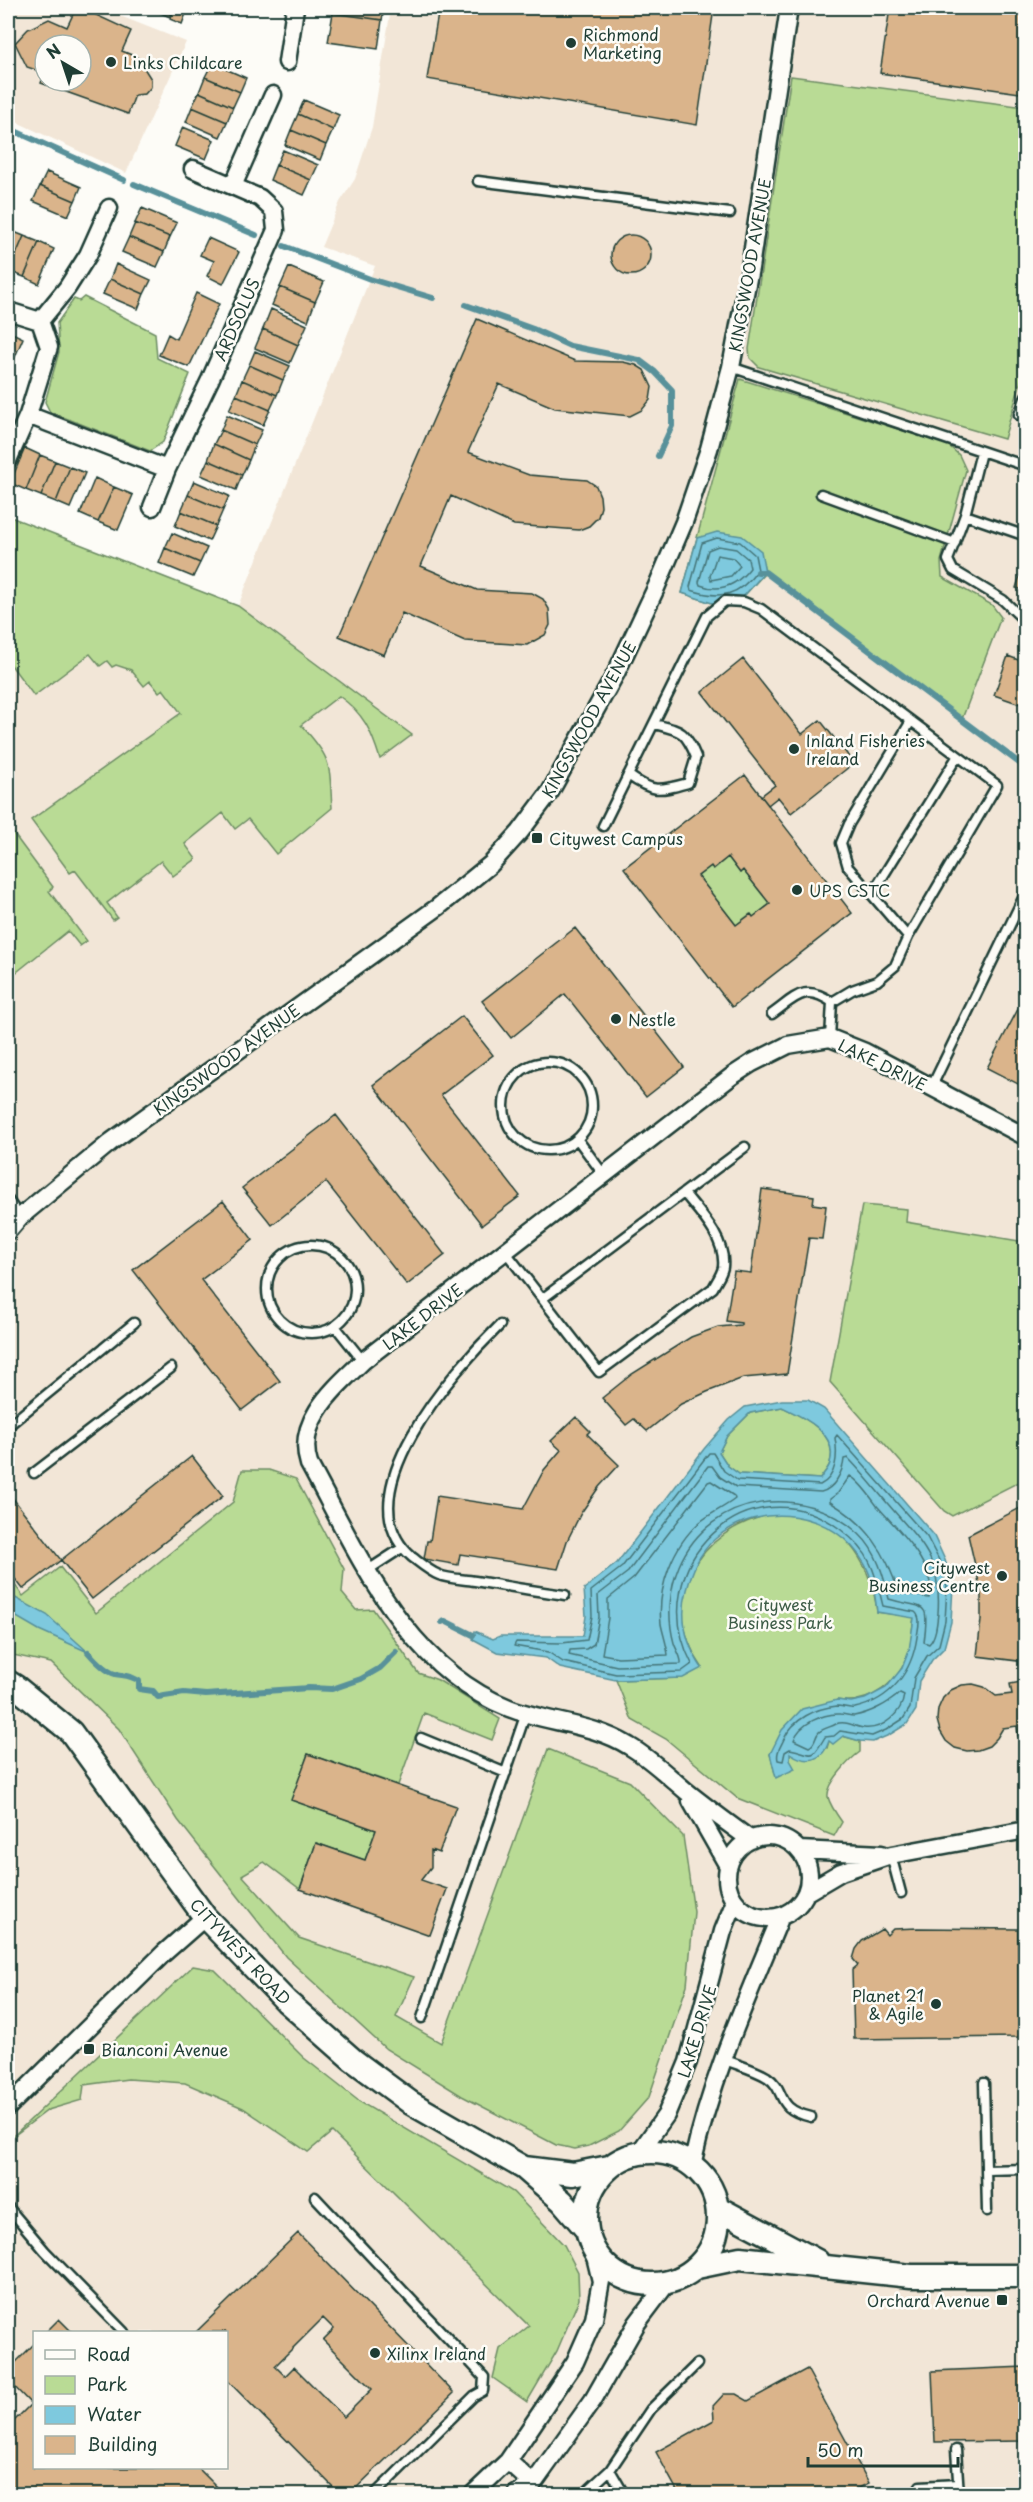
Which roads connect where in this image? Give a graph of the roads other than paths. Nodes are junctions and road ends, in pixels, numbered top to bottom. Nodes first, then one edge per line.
1 (295, 8) edge
2 (789, 8) edge
3 (287, 62) dead end
4 (273, 95) dead end
5 (192, 169) dead end
6 (478, 181) dead end
7 (233, 186) junction
8 (109, 208) dead end
9 (730, 213) dead end
10 (8, 311) edge
11 (40, 321) junction
12 (731, 367) junction
13 (1026, 396) edge
14 (28, 415) junction
15 (1026, 418) edge
16 (981, 452) junction
17 (8, 460) edge
18 (1026, 466) edge
19 (167, 469) junction
20 (821, 494) dead end
21 (152, 507) dead end
22 (965, 515) junction
23 (1026, 536) edge
24 (955, 543) junction
25 (1026, 622) edge
26 (911, 722) junction
27 (654, 724) junction
28 (957, 757) junction
29 (628, 775) junction
30 (603, 826) dead end
31 (1026, 892) edge
32 (872, 894) junction
33 (908, 937) junction
34 (832, 1002) junction
35 (772, 1014) dead end
36 (830, 1038) junction
37 (931, 1088) junction
38 (1026, 1137) edge
39 (578, 1140) junction
40 (745, 1147) dead end
41 (604, 1175) junction
42 (684, 1193) junction
43 (8, 1200) edge
44 (20, 1217) junction
45 (8, 1231) edge
46 (505, 1251) junction
47 (542, 1299) junction
48 (134, 1323) dead end
49 (500, 1325) dead end
50 (335, 1326) junction
51 (363, 1362) junction
52 (171, 1368) dead end
53 (8, 1426) edge
54 (34, 1473) dead end
55 (402, 1548) junction
56 (368, 1570) junction
57 (565, 1595) dead end
58 (8, 1682) edge
59 (526, 1712) junction
60 (421, 1738) dead end
61 (506, 1773) junction
62 (685, 1790) junction
63 (1026, 1830) edge
64 (751, 1840) junction
65 (799, 1850) junction
66 (891, 1855) junction
67 (728, 1866) junction
68 (807, 1892) junction
69 (901, 1893) dead end
70 (735, 1902) junction
71 (782, 1916) junction
72 (205, 1917) junction
73 (422, 2018) dead end
74 (723, 2059) junction
75 (984, 2083) dead end
76 (8, 2107) edge
77 (811, 2117) dead end
78 (639, 2153) junction
79 (692, 2165) junction
80 (524, 2168) junction
81 (609, 2168) junction
82 (1026, 2169) edge
83 (987, 2170) junction
84 (315, 2197) dead end
85 (8, 2206) edge
86 (717, 2208) junction
87 (987, 2211) dead end
88 (590, 2239) junction
89 (826, 2266) junction
90 (697, 2267) junction
91 (1026, 2276) edge
92 (668, 2282) junction
93 (123, 2331) edge
94 (697, 2364) dead end
95 (956, 2450) dead end
96 (508, 2461) junction
97 (610, 2470) junction
98 (958, 2484) junction
99 (920, 2486) dead end
100 (536, 2488) junction
101 (375, 2494) edge
102 (473, 2494) edge
103 (516, 2494) edge
104 (584, 2494) edge
105 (624, 2494) edge
106 (958, 2494) edge

1 - 3 street
2 - 12 street, KINGSWOOD AVENUE
4 - 7 street
5 - 7 street, ARDSOLUS
6 - 9 lane
7 - 19 street, ARDSOLUS
8 - 11 street
10 - 11 street
11 - 14 street
12 - 16 lane
12 - 44 street, KINGSWOOD AVENUE
13 - 15 lane
14 - 17 street
14 - 19 street
16 - 18 lane
16 - 22 lane
19 - 21 street, ARDSOLUS
20 - 24 lane
22 - 23 lane
22 - 24 lane
24 - 25 lane
26 - 27 lane
26 - 28 lane
26 - 32 lane
27 - 29 lane
27 - 29 lane
28 - 32 lane
28 - 33 lane
29 - 30 lane
31 - 37 lane
32 - 33 lane
33 - 34 lane
34 - 35 lane
34 - 36 lane
36 - 37 street, LAKE DRIVE
36 - 41 street, LAKE DRIVE
37 - 38 street, LAKE DRIVE
39 - 39 lane
39 - 41 lane
40 - 42 lane
41 - 46 street, LAKE DRIVE
42 - 47 lane
42 - 47 lane
43 - 44 lane
44 - 45 street, KINGSWOOD AVENUE
46 - 47 lane
46 - 51 street, LAKE DRIVE
48 - 53 lane
49 - 55 lane
50 - 50 lane
50 - 51 lane
51 - 56 street, LAKE DRIVE
52 - 54 lane
55 - 56 lane
55 - 57 lane
56 - 59 street, LAKE DRIVE
58 - 72 main road, CITYWEST ROAD
59 - 61 lane
59 - 62 street, LAKE DRIVE
60 - 61 lane
61 - 73 lane
62 - 64 street, LAKE DRIVE
62 - 67 street, LAKE DRIVE
63 - 66 street
64 - 65 street
64 - 67 street
65 - 66 street
65 - 68 street
66 - 68 street
66 - 69 lane
67 - 70 street
68 - 71 street
70 - 71 street
70 - 78 street, LAKE DRIVE
71 - 74 street, LAKE DRIVE
72 - 76 street
72 - 80 main road, CITYWEST ROAD
74 - 77 lane
74 - 79 street, LAKE DRIVE
75 - 83 lane
78 - 79 main road
78 - 81 main road
79 - 86 main road
80 - 81 main road, CITYWEST ROAD
80 - 88 main road, CITYWEST ROAD
81 - 88 main road
82 - 83 lane
83 - 87 lane
84 - 101 lane
85 - 93 lane
86 - 89 main road
86 - 90 main road
88 - 92 main road
88 - 96 street
89 - 90 main road
89 - 91 main road
90 - 92 main road
92 - 100 street
94 - 97 lane
95 - 98 lane
96 - 100 street
96 - 102 street
97 - 104 lane
97 - 105 lane
98 - 99 lane
98 - 106 lane
100 - 103 street

